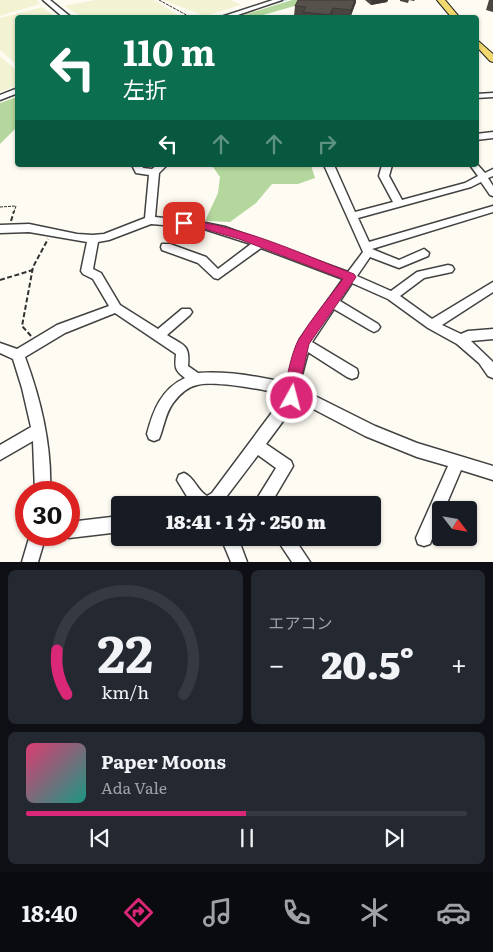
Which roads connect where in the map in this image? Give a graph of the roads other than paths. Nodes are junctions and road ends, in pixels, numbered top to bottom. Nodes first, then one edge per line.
1 (46, 0) edge
2 (279, 0) edge
3 (442, 0) edge
4 (65, 15) edge
5 (231, 15) edge
6 (454, 15) edge
7 (479, 47) edge
8 (493, 58) edge
9 (15, 91) edge
10 (493, 95) edge
11 (479, 96) edge
12 (0, 98) edge
13 (493, 135) edge
14 (479, 137) edge
15 (138, 167) edge
16 (331, 167) edge
17 (386, 167) edge
18 (476, 167) edge
19 (158, 168) edge
20 (493, 172) edge
21 (482, 176) junction
22 (493, 193) edge
23 (398, 204) junction
24 (493, 209) edge
25 (354, 216) junction
26 (150, 220) junction
27 (4, 228) edge
28 (93, 239) junction
29 (260, 243) junction
30 (166, 247) dead end
31 (368, 249) junction
32 (424, 253) dead end
33 (448, 269) dead end
34 (350, 277) junction
35 (493, 286) edge
36 (392, 296) junction
37 (332, 302) junction
38 (116, 308) junction
39 (186, 312) dead end
40 (432, 324) junction
41 (374, 327) dead end
42 (493, 334) edge
43 (158, 336) junction
44 (461, 340) junction
45 (304, 342) junction
46 (0, 348) edge
47 (18, 355) junction
48 (493, 372) edge
49 (352, 373) dead end
50 (196, 379) junction
51 (292, 392) junction
52 (37, 431) junction
53 (154, 434) dead end
54 (257, 446) junction
55 (0, 453) edge
56 (457, 461) junction
57 (493, 474) edge
58 (184, 480) dead end
59 (43, 481) edge
60 (195, 496) edge
61 (219, 496) edge
62 (267, 496) edge
63 (111, 525) edge
64 (80, 529) edge
65 (424, 538) dead end
66 (35, 546) edge
67 (234, 546) edge
68 (290, 546) edge
69 (30, 562) edge
70 (239, 562) edge
71 (302, 562) edge

1 - 4 street
2 - 5 street
3 - 6 main road
7 - 8 main road
9 - 12 street
10 - 11 street
13 - 14 street
15 - 19 street
16 - 25 street
17 - 23 street
18 - 21 street
19 - 26 street
20 - 21 street
21 - 22 street
21 - 23 street
23 - 25 street
24 - 31 street
25 - 31 street
26 - 28 street
26 - 29 street
27 - 28 street
28 - 38 street
29 - 30 street
29 - 34 street
31 - 32 street
31 - 34 street
33 - 36 street
34 - 36 street
34 - 37 street
35 - 40 street
36 - 40 street
37 - 41 street
37 - 45 street
38 - 43 street
38 - 47 street
39 - 43 street
40 - 44 street
42 - 44 street
43 - 50 street
44 - 48 street
45 - 49 street
45 - 51 street
46 - 47 street
47 - 52 street
50 - 51 street
50 - 53 street
51 - 54 street
51 - 56 street
52 - 55 street
52 - 59 street
54 - 61 street
54 - 62 street
56 - 57 street
56 - 65 street
58 - 60 street
63 - 64 street
66 - 69 street
67 - 70 street
68 - 71 street

